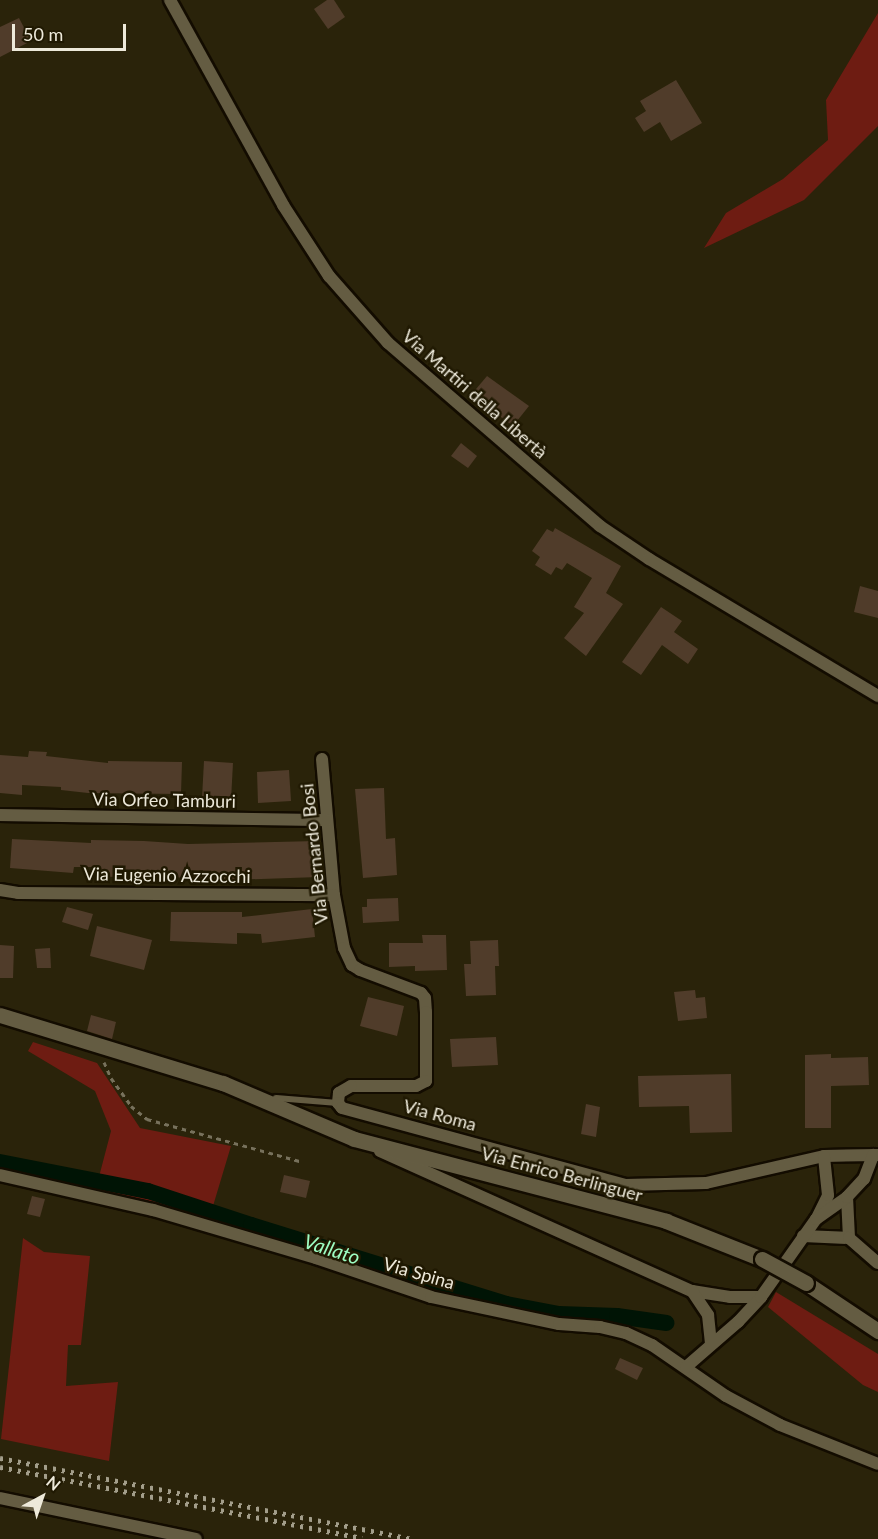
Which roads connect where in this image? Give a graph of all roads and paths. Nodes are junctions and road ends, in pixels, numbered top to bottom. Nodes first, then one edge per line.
1 (170, 0) edge
2 (878, 696) edge
3 (322, 759) dead end
4 (0, 815) edge
5 (327, 820) junction
6 (0, 890) edge
7 (334, 895) junction
8 (0, 1015) edge
9 (103, 1046) junction
10 (223, 1083) junction
11 (338, 1103) junction
12 (354, 1139) junction
13 (876, 1155) edge
14 (824, 1156) junction
15 (300, 1161) dead end
16 (0, 1175) edge
17 (847, 1197) junction
18 (816, 1219) junction
19 (803, 1236) junction
20 (849, 1238) junction
21 (878, 1263) edge
22 (692, 1291) junction
23 (761, 1297) junction
24 (878, 1331) edge
25 (711, 1344) junction
26 (686, 1367) junction
27 (878, 1464) edge
28 (0, 1498) edge
29 (196, 1539) edge

1 - 2 street, Via Martiri della Libertà
3 - 5 street, Via Bernardo Bosi
4 - 5 street, Via Orfeo Tamburi
5 - 7 street, Via Bernardo Bosi
6 - 7 street, Via Eugenio Azzocchi
7 - 11 street, Via Bernardo Bosi
8 - 9 main road, Via Roma
9 - 10 main road, Via Roma
9 - 15 path
10 - 11 lane, Via Roma
10 - 12 main road, Via Enrico Berlinguer
11 - 14 street, Via Roma
12 - 22 street
12 - 24 main road, Via Enrico Berlinguer, bridge
13 - 14 street, Via Roma
13 - 17 street
14 - 18 street
16 - 26 street, Via Spina
17 - 18 street
17 - 20 street
18 - 19 street
19 - 20 street
19 - 23 street
20 - 21 street
22 - 23 street
22 - 25 street
23 - 25 street
25 - 26 street
26 - 27 street, Via Spina
28 - 29 street

